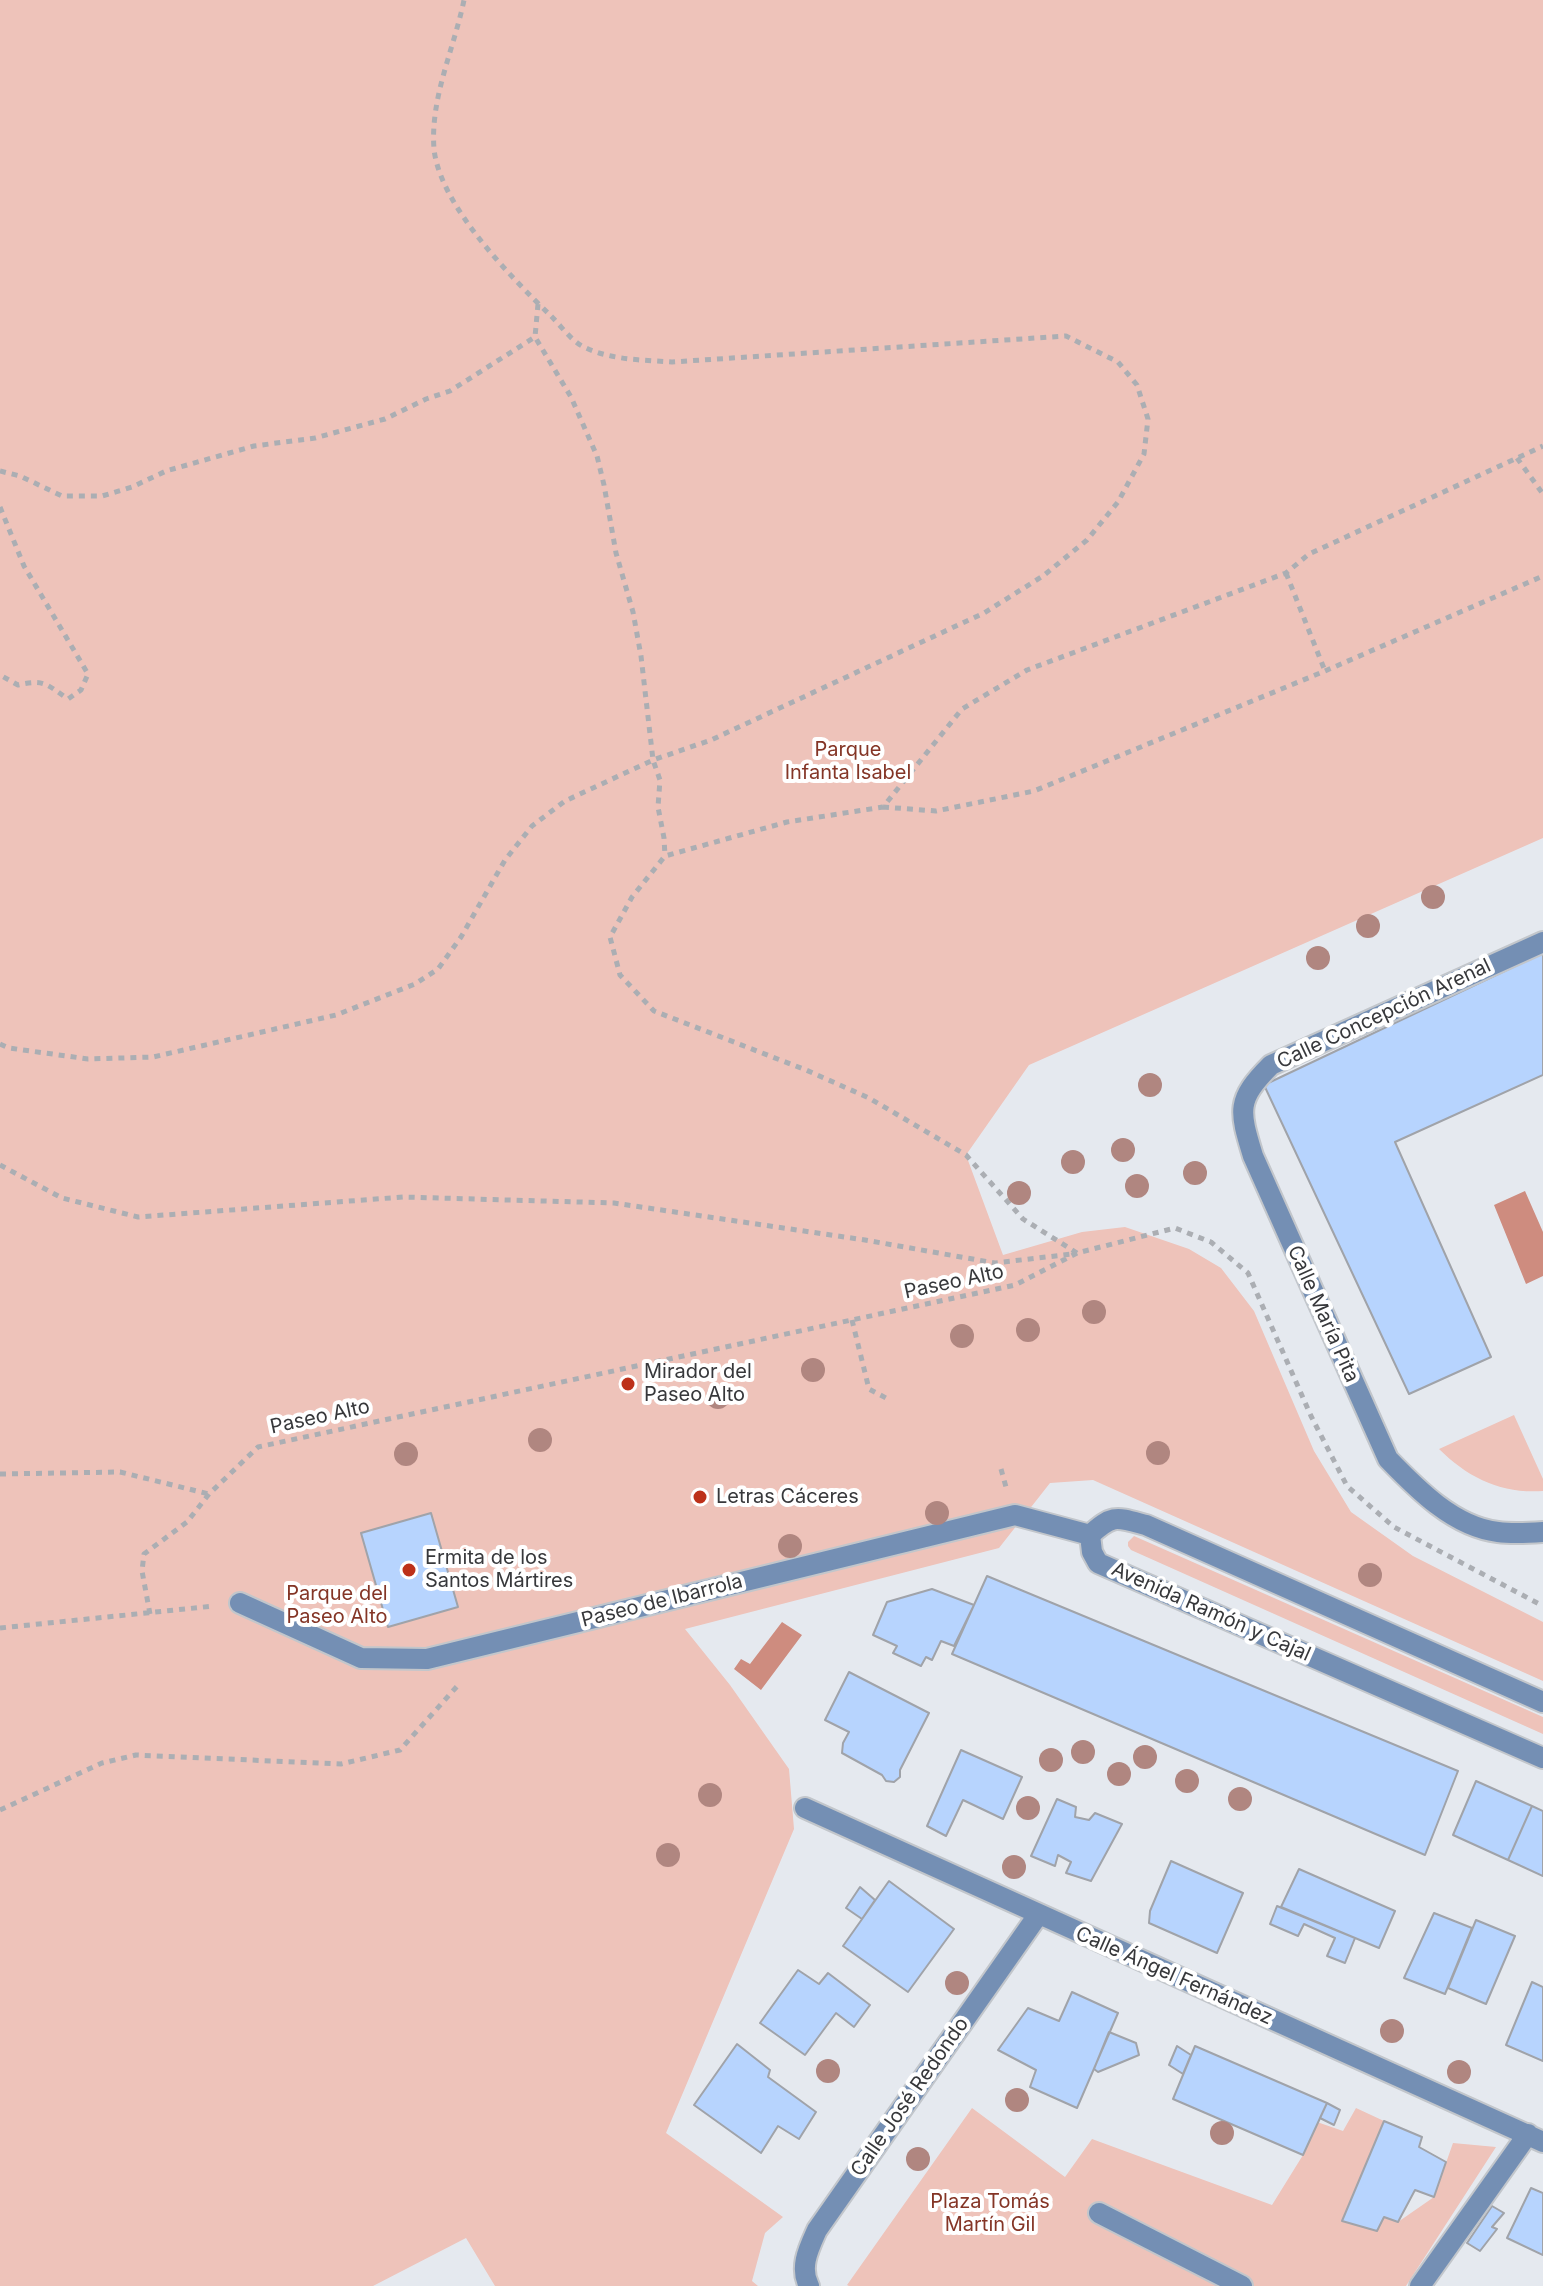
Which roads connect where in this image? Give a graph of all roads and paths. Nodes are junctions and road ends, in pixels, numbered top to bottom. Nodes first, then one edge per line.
1 (464, 0) edge
2 (538, 303) junction
3 (535, 337) junction
4 (1543, 446) edge
5 (1517, 458) junction
6 (0, 471) edge
7 (1543, 494) edge
8 (0, 507) edge
9 (1286, 573) junction
10 (1543, 576) edge
11 (1325, 671) junction
12 (0, 675) edge
13 (653, 760) junction
14 (883, 807) junction
15 (665, 856) junction
16 (1543, 942) edge
17 (0, 1044) edge
18 (1243, 1106) joint
19 (0, 1165) edge
20 (1077, 1253) junction
21 (852, 1320) junction
22 (886, 1398) dead end
23 (0, 1474) edge
24 (209, 1494) junction
25 (1543, 1532) edge
26 (1090, 1535) junction
27 (240, 1603) joint
28 (1543, 1606) edge
29 (150, 1614) junction
30 (0, 1628) edge
31 (497, 1642) junction
32 (1543, 1702) edge
33 (1543, 1758) edge
34 (805, 1808) dead end
35 (0, 1810) edge
36 (1038, 1915) junction
37 (1536, 2138) edge
38 (1099, 2213) dead end
39 (809, 2286) edge
40 (1242, 2286) edge
41 (1420, 2286) edge

1 - 2 path
2 - 3 path
2 - 13 path
3 - 6 path
3 - 13 path
4 - 5 path
5 - 7 path
5 - 9 path
8 - 12 path
9 - 11 path
9 - 14 path
10 - 11 path
11 - 14 path
13 - 15 path
13 - 17 path
14 - 15 path
15 - 20 path
16 - 18 street, Calle Concepción Arenal
18 - 25 street, Calle María Pita
19 - 20 path
20 - 21 path, Paseo Alto
20 - 28 path, Paseo Alto
21 - 22 path
21 - 24 path, Paseo Alto
23 - 24 path
24 - 29 path, Paseo Alto
26 - 31 street, Paseo de Ibarrola
26 - 32 street
26 - 33 street, Avenida Ramón y Cajal
27 - 29 path
27 - 31 street, Paseo de Ibarrola
29 - 30 path
31 - 35 path
34 - 36 street, Calle Ángel Fernández
36 - 37 street, Calle Ángel Fernández
36 - 39 street, Calle José Redondo
37 - 41 street
38 - 40 street

